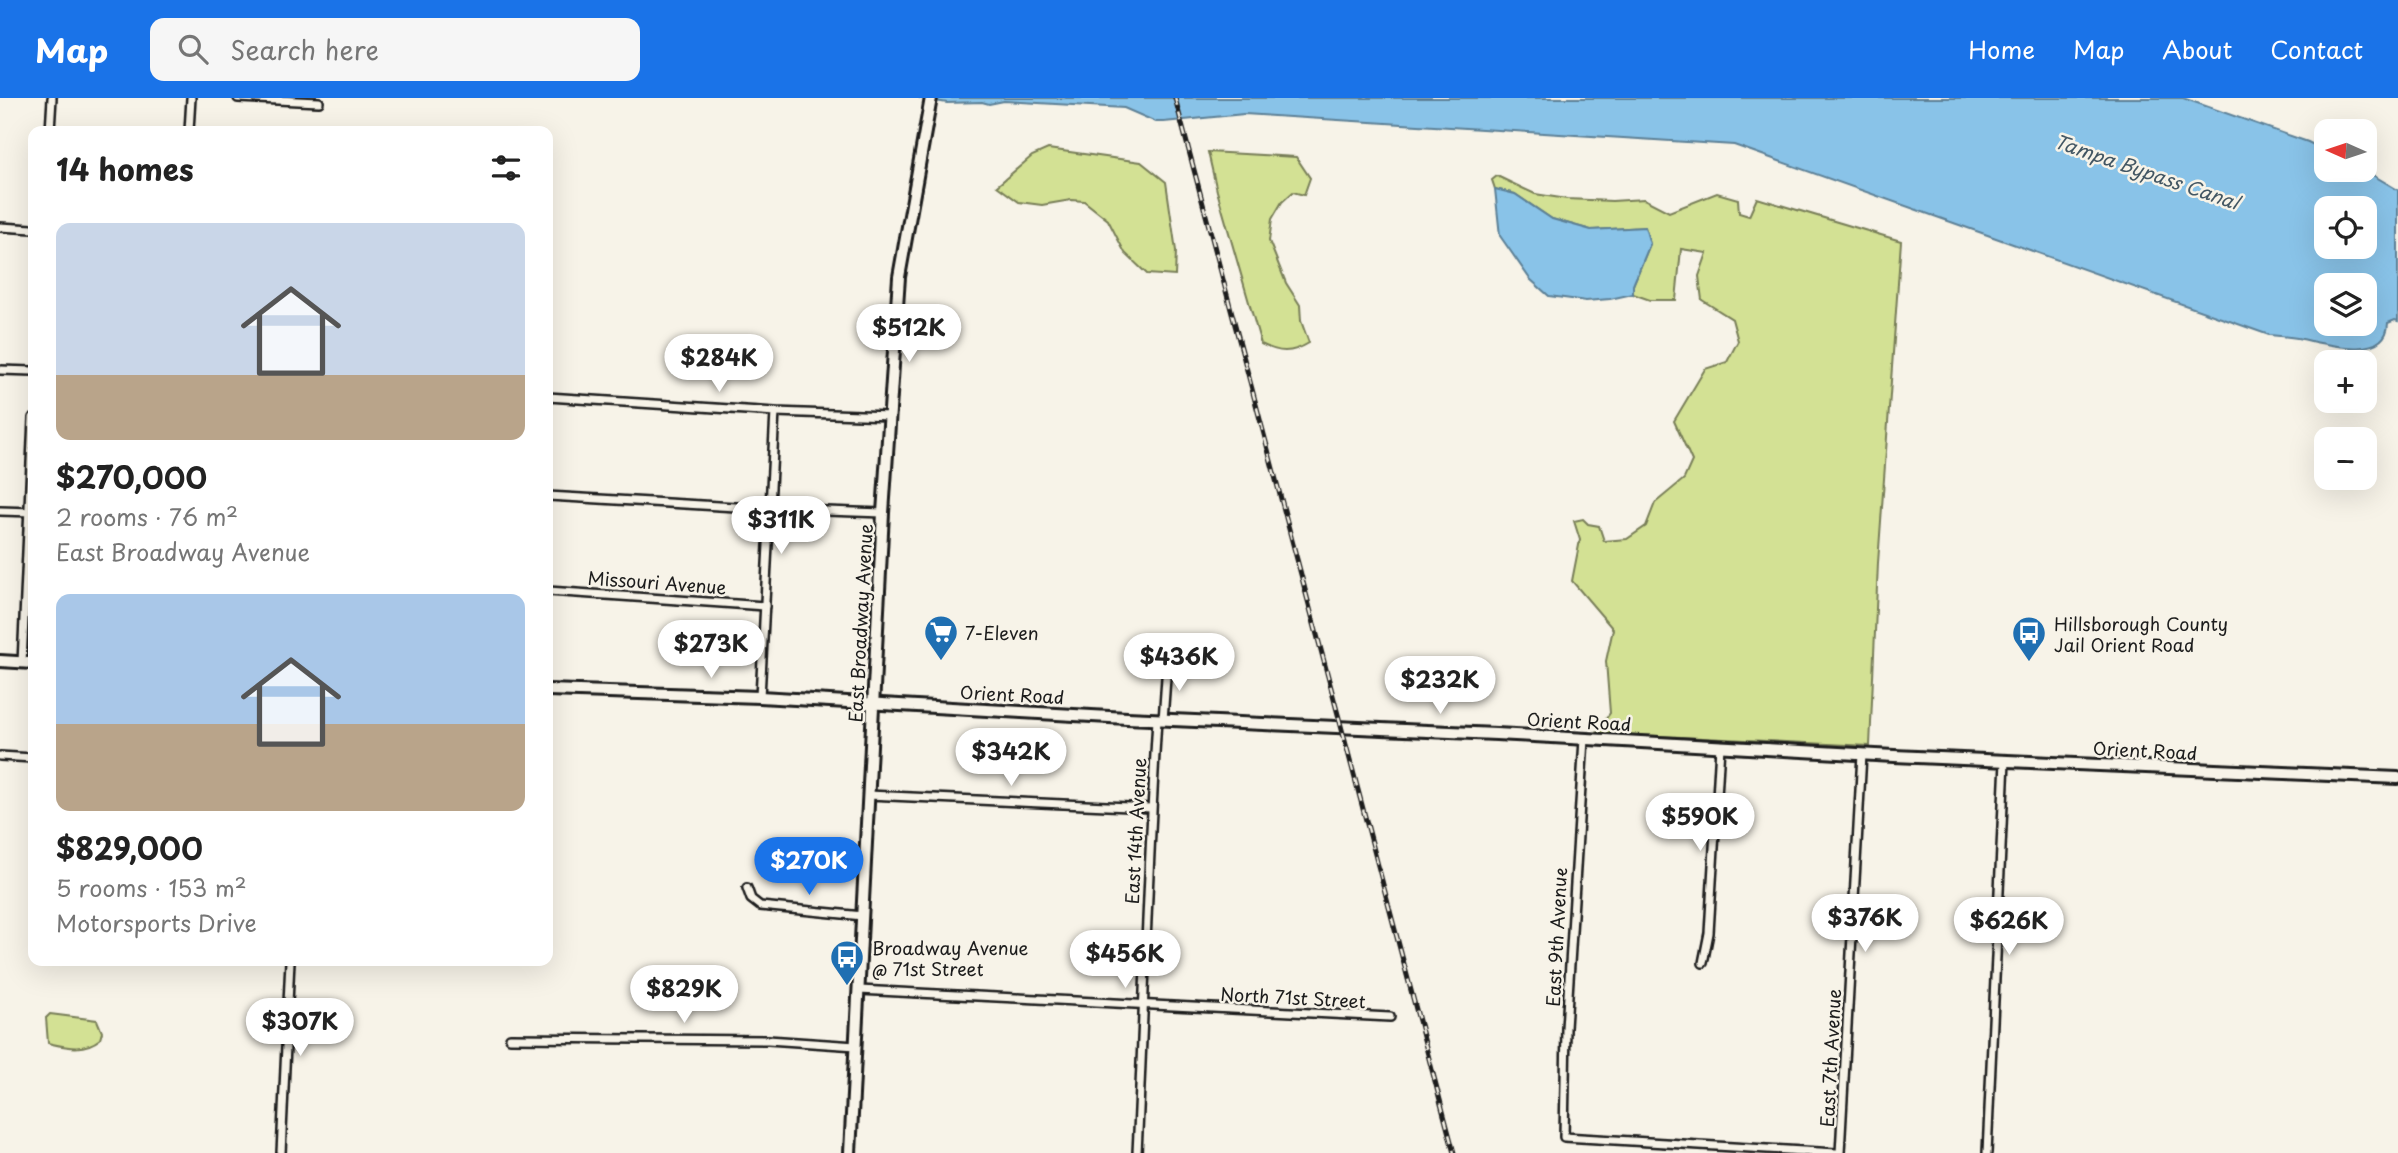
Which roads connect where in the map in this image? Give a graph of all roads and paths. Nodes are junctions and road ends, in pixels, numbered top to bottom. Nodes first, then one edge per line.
1 (52, 98) edge
2 (191, 98) edge
3 (238, 98) edge
4 (931, 98) edge
5 (319, 102) dead end
6 (50, 126) edge
7 (189, 126) edge
8 (0, 227) edge
9 (28, 229) edge
10 (0, 370) edge
11 (28, 371) edge
12 (553, 397) edge
13 (775, 412) junction
14 (890, 416) junction
15 (553, 496) edge
16 (770, 509) junction
17 (0, 511) edge
18 (28, 512) edge
19 (883, 513) junction
20 (553, 591) edge
21 (765, 606) junction
22 (28, 613) edge
23 (0, 662) edge
24 (27, 663) edge
25 (1167, 664) dead end
26 (553, 690) edge
27 (760, 698) junction
28 (873, 704) junction
29 (1160, 720) junction
30 (1584, 739) junction
31 (1720, 746) junction
32 (1862, 754) junction
33 (0, 756) edge
34 (28, 758) edge
35 (2005, 761) junction
36 (2398, 778) edge
37 (868, 795) junction
38 (1151, 808) junction
39 (747, 888) dead end
40 (863, 916) junction
41 (1703, 963) dead end
42 (290, 966) edge
43 (859, 990) junction
44 (1145, 1005) junction
45 (1390, 1017) dead end
46 (510, 1038) dead end
47 (856, 1046) junction
48 (1703, 1144) junction
49 (281, 1153) edge
50 (850, 1153) edge
51 (1137, 1153) edge
52 (1702, 1153) edge
53 (1838, 1153) edge
54 (1987, 1153) edge

1 - 6 street
2 - 7 street
3 - 5 street
4 - 14 street, East Broadway Avenue
8 - 9 street
10 - 11 street
12 - 13 street
13 - 14 street
13 - 16 street
14 - 19 street, East Broadway Avenue
15 - 16 street
16 - 19 street
16 - 21 street
17 - 18 street
19 - 28 street, East Broadway Avenue
20 - 21 street, Missouri Avenue
21 - 27 street
22 - 24 street
23 - 24 street
25 - 29 street, East 14th Avenue
26 - 27 street, Orient Road
27 - 28 street, Orient Road
28 - 29 street, Orient Road
28 - 37 street, East Broadway Avenue
29 - 30 street, Orient Road
29 - 38 street, East 14th Avenue
30 - 31 street, Orient Road
30 - 48 street, East 9th Avenue
31 - 32 street, Orient Road
31 - 41 street
32 - 35 street, Orient Road
32 - 53 street, East 7th Avenue
33 - 34 street
35 - 36 street, Orient Road
35 - 54 street
37 - 38 street
37 - 40 street, East Broadway Avenue
38 - 44 street, East 14th Avenue
39 - 40 street
40 - 43 street, East Broadway Avenue
42 - 49 street
43 - 44 street, North 71st Street
43 - 47 street, East Broadway Avenue
44 - 45 street, North 71st Street
44 - 51 street, East 14th Avenue
46 - 47 street
47 - 50 street, East Broadway Avenue
48 - 52 street
48 - 53 street

